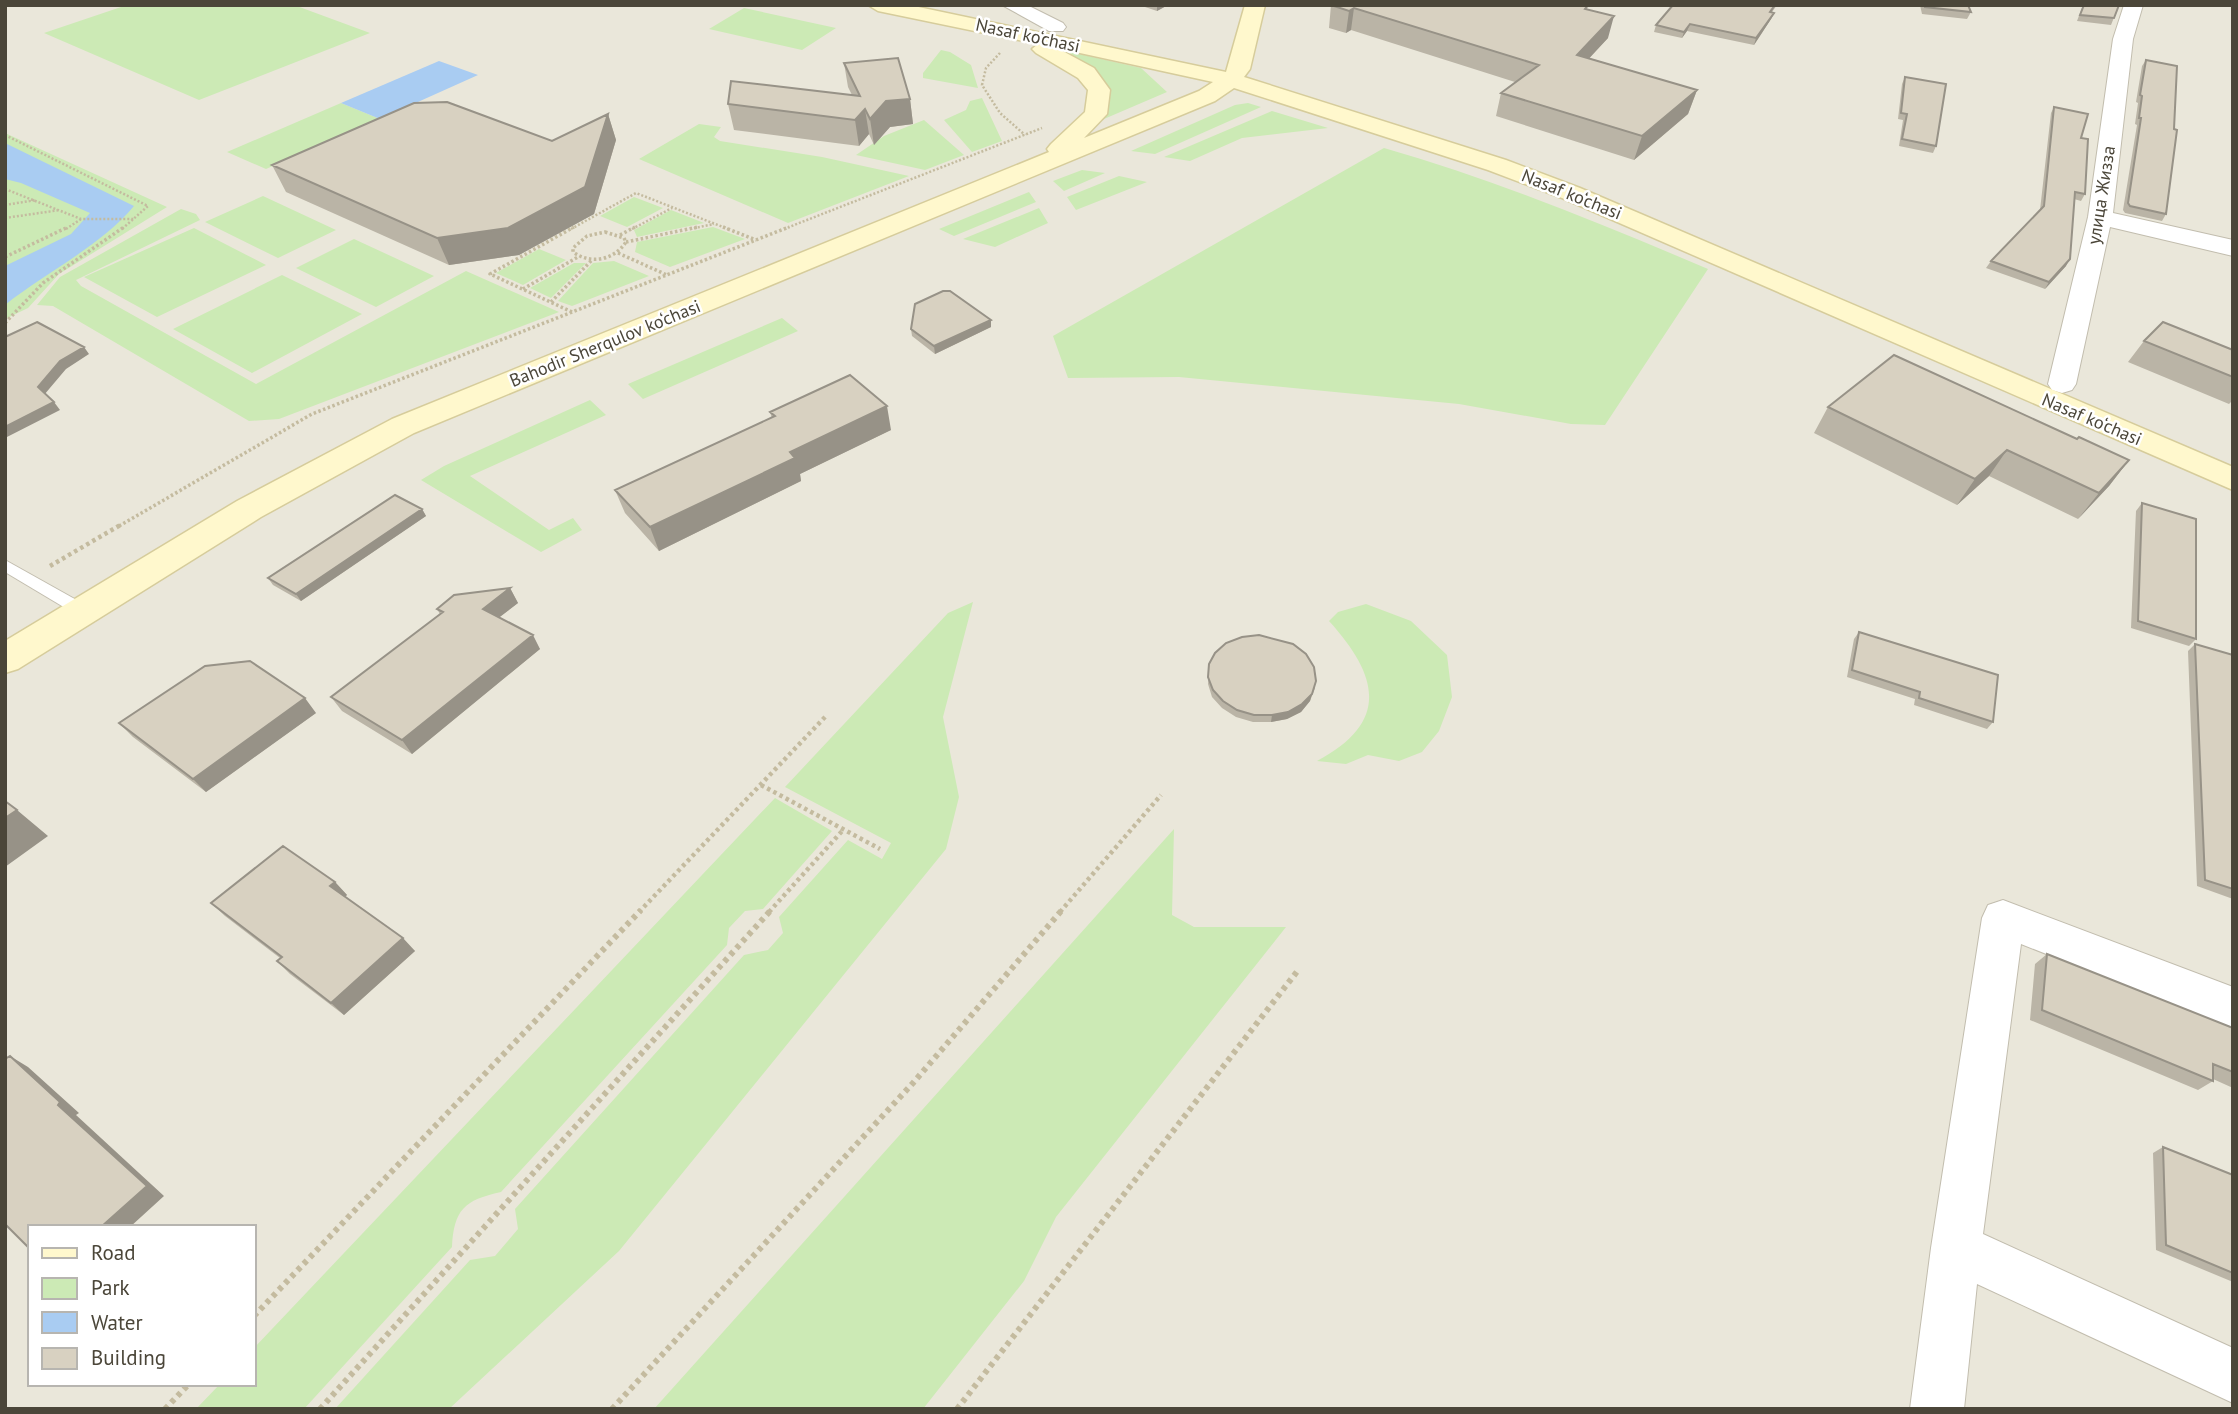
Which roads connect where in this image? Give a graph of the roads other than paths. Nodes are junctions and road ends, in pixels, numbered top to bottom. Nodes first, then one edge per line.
1 (878, 5) edge
2 (949, 5) edge
3 (1011, 5) edge
4 (1255, 5) edge
5 (2134, 5) edge
6 (1056, 27) junction
7 (1000, 41) junction
8 (1235, 75) junction
9 (1047, 161) junction
10 (2100, 217) junction
11 (2233, 248) edge
12 (2062, 384) junction
13 (2233, 458) edge
14 (2233, 480) edge
15 (5, 565) edge
16 (83, 611) junction
17 (5, 659) edge
18 (2233, 1008) edge
19 (1956, 1248) junction
20 (2233, 1376) edge
21 (1937, 1409) edge

1 - 7 main road, Nasaf ko‘chasi
2 - 6 main road, Nasaf ko‘chasi
3 - 6 street
4 - 8 main road
5 - 10 street, улица Жизза
6 - 8 main road, Nasaf ko‘chasi
7 - 8 main road, Nasaf ko‘chasi
7 - 9 main road
8 - 9 main road, Bahodir Sherqulov ko‘chasi
8 - 12 main road, Nasaf ko‘chasi
8 - 14 main road, Nasaf ko‘chasi
9 - 16 main road, Bahodir Sherqulov ko‘chasi
10 - 11 street
10 - 12 street, улица Жизза
12 - 13 main road, Nasaf ko‘chasi
15 - 16 lane
16 - 17 main road, Bahodir Sherqulov ko‘chasi
18 - 19 street
19 - 20 street
19 - 21 street

